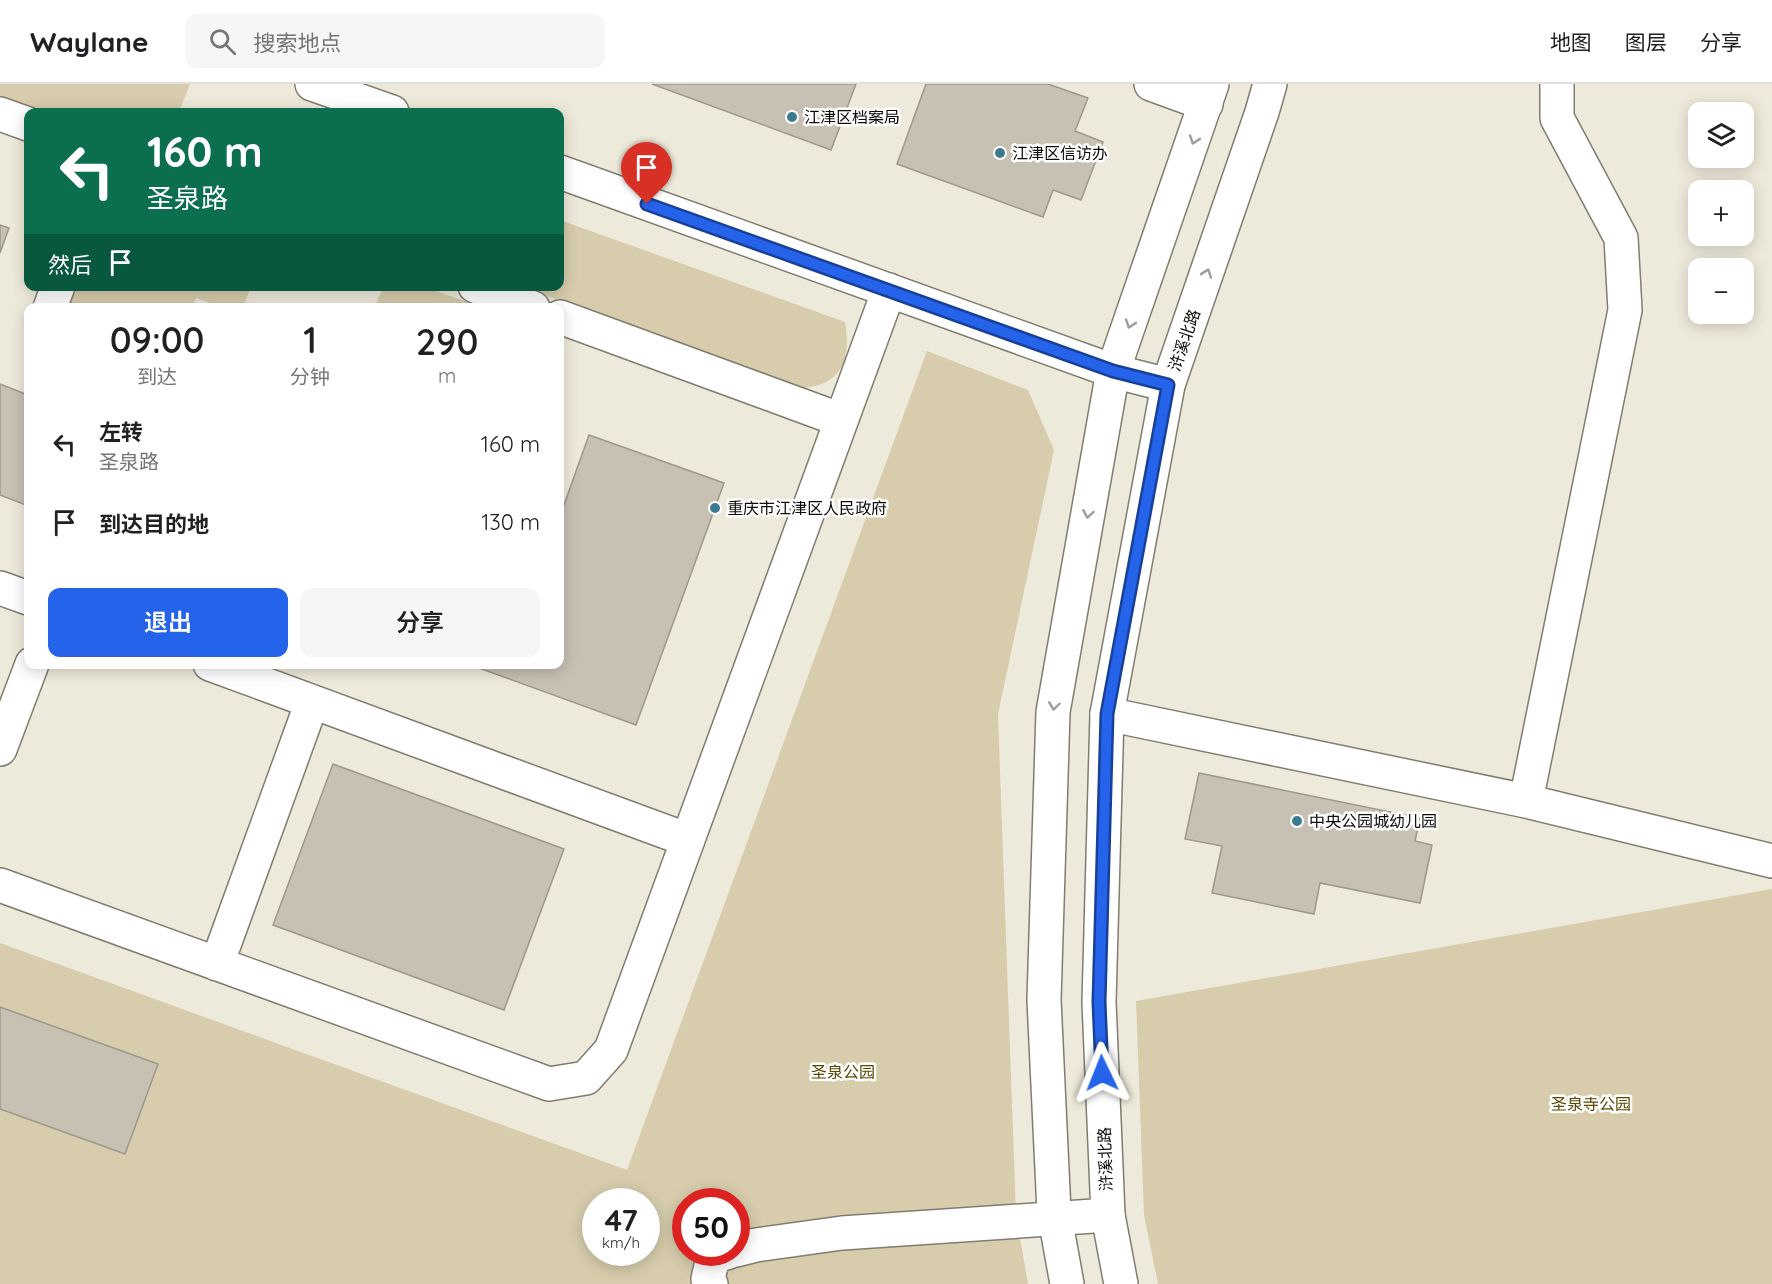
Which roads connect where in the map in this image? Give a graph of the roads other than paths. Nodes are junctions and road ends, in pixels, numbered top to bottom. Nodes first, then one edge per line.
1 (312, 84) edge
2 (1151, 84) edge
3 (1270, 84) edge
4 (1557, 84) edge
5 (1209, 94) edge
6 (381, 108) edge
7 (0, 114) edge
8 (24, 123) edge
9 (564, 173) edge
10 (889, 290) junction
11 (488, 291) edge
12 (519, 303) edge
13 (564, 326) edge
14 (1113, 371) junction
15 (1168, 385) junction
16 (841, 420) junction
17 (0, 588) edge
18 (24, 597) edge
19 (30, 669) edge
20 (223, 669) edge
21 (312, 702) junction
22 (1107, 714) junction
23 (0, 749) edge
24 (1526, 801) junction
25 (688, 840) junction
26 (1772, 861) edge
27 (0, 885) edge
28 (217, 964) junction
29 (1108, 1215) junction
30 (1055, 1218) junction
31 (750, 1246) edge
32 (711, 1266) edge
33 (711, 1284) edge
34 (1067, 1284) edge
35 (1121, 1284) edge

1 - 6 street
2 - 5 street
15 -> 3 street, 浒溪北路
4 - 24 street
5 -> 14 street
7 - 8 street
9 - 10 street
10 - 14 street
10 - 16 street
11 - 12 street
13 - 16 street
14 - 15 street
14 -> 30 street
15 - 22 street, 浒溪北路
16 - 25 street
17 - 18 street
19 - 23 street
20 - 21 street
21 - 25 street
21 - 28 street
22 - 24 street
22 - 29 street, 浒溪北路
24 - 26 street
25 - 28 street
27 - 28 street
29 - 30 street
29 - 35 street, 浒溪北路
30 - 31 street
30 - 34 street
32 - 33 street

